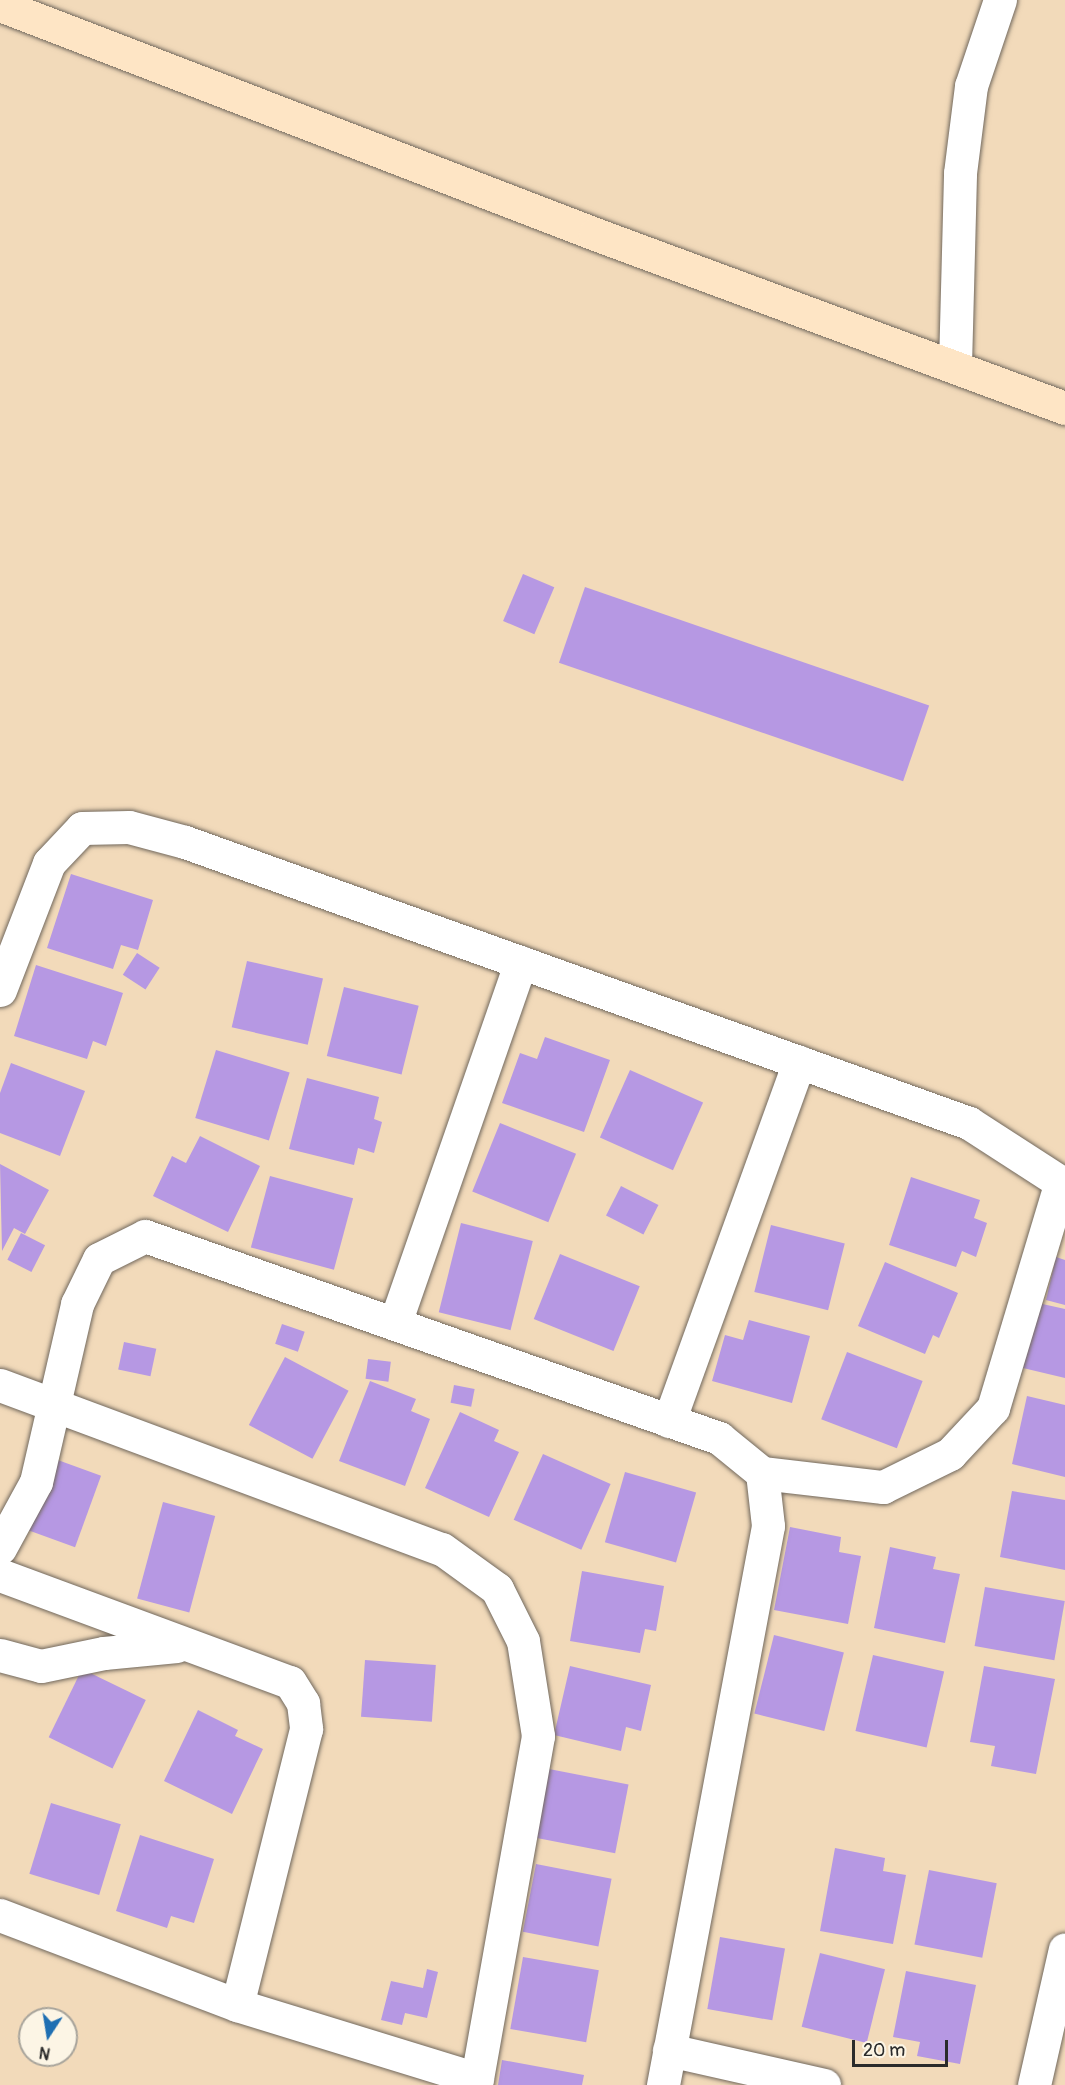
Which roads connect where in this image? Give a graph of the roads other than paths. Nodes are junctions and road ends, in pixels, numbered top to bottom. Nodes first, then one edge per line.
1 (1000, 0) edge
2 (0, 5) edge
3 (955, 366) junction
4 (1065, 408) edge
5 (521, 962) junction
6 (0, 990) edge
7 (799, 1062) junction
8 (1063, 1184) edge
9 (395, 1323) junction
10 (0, 1385) edge
11 (53, 1407) junction
12 (669, 1421) junction
13 (762, 1473) junction
14 (0, 1548) edge
15 (0, 1575) edge
16 (188, 1646) junction
17 (0, 1655) edge
18 (0, 1915) edge
19 (1065, 1950) edge
20 (237, 2005) junction
21 (669, 2050) junction
22 (477, 2082) edge
23 (663, 2085) edge
24 (824, 2085) edge
25 (1034, 2085) edge

1 - 3 street
2 - 3 main road
3 - 4 main road
5 - 6 street
5 - 7 street
5 - 9 street
7 - 8 street
7 - 12 street
8 - 13 street
9 - 11 street
9 - 12 street
10 - 11 street
11 - 14 street
11 - 22 street
12 - 13 street
13 - 21 street
15 - 16 street
16 - 17 street
16 - 20 street
18 - 20 street
19 - 25 street
20 - 22 street
21 - 23 street
21 - 24 street

